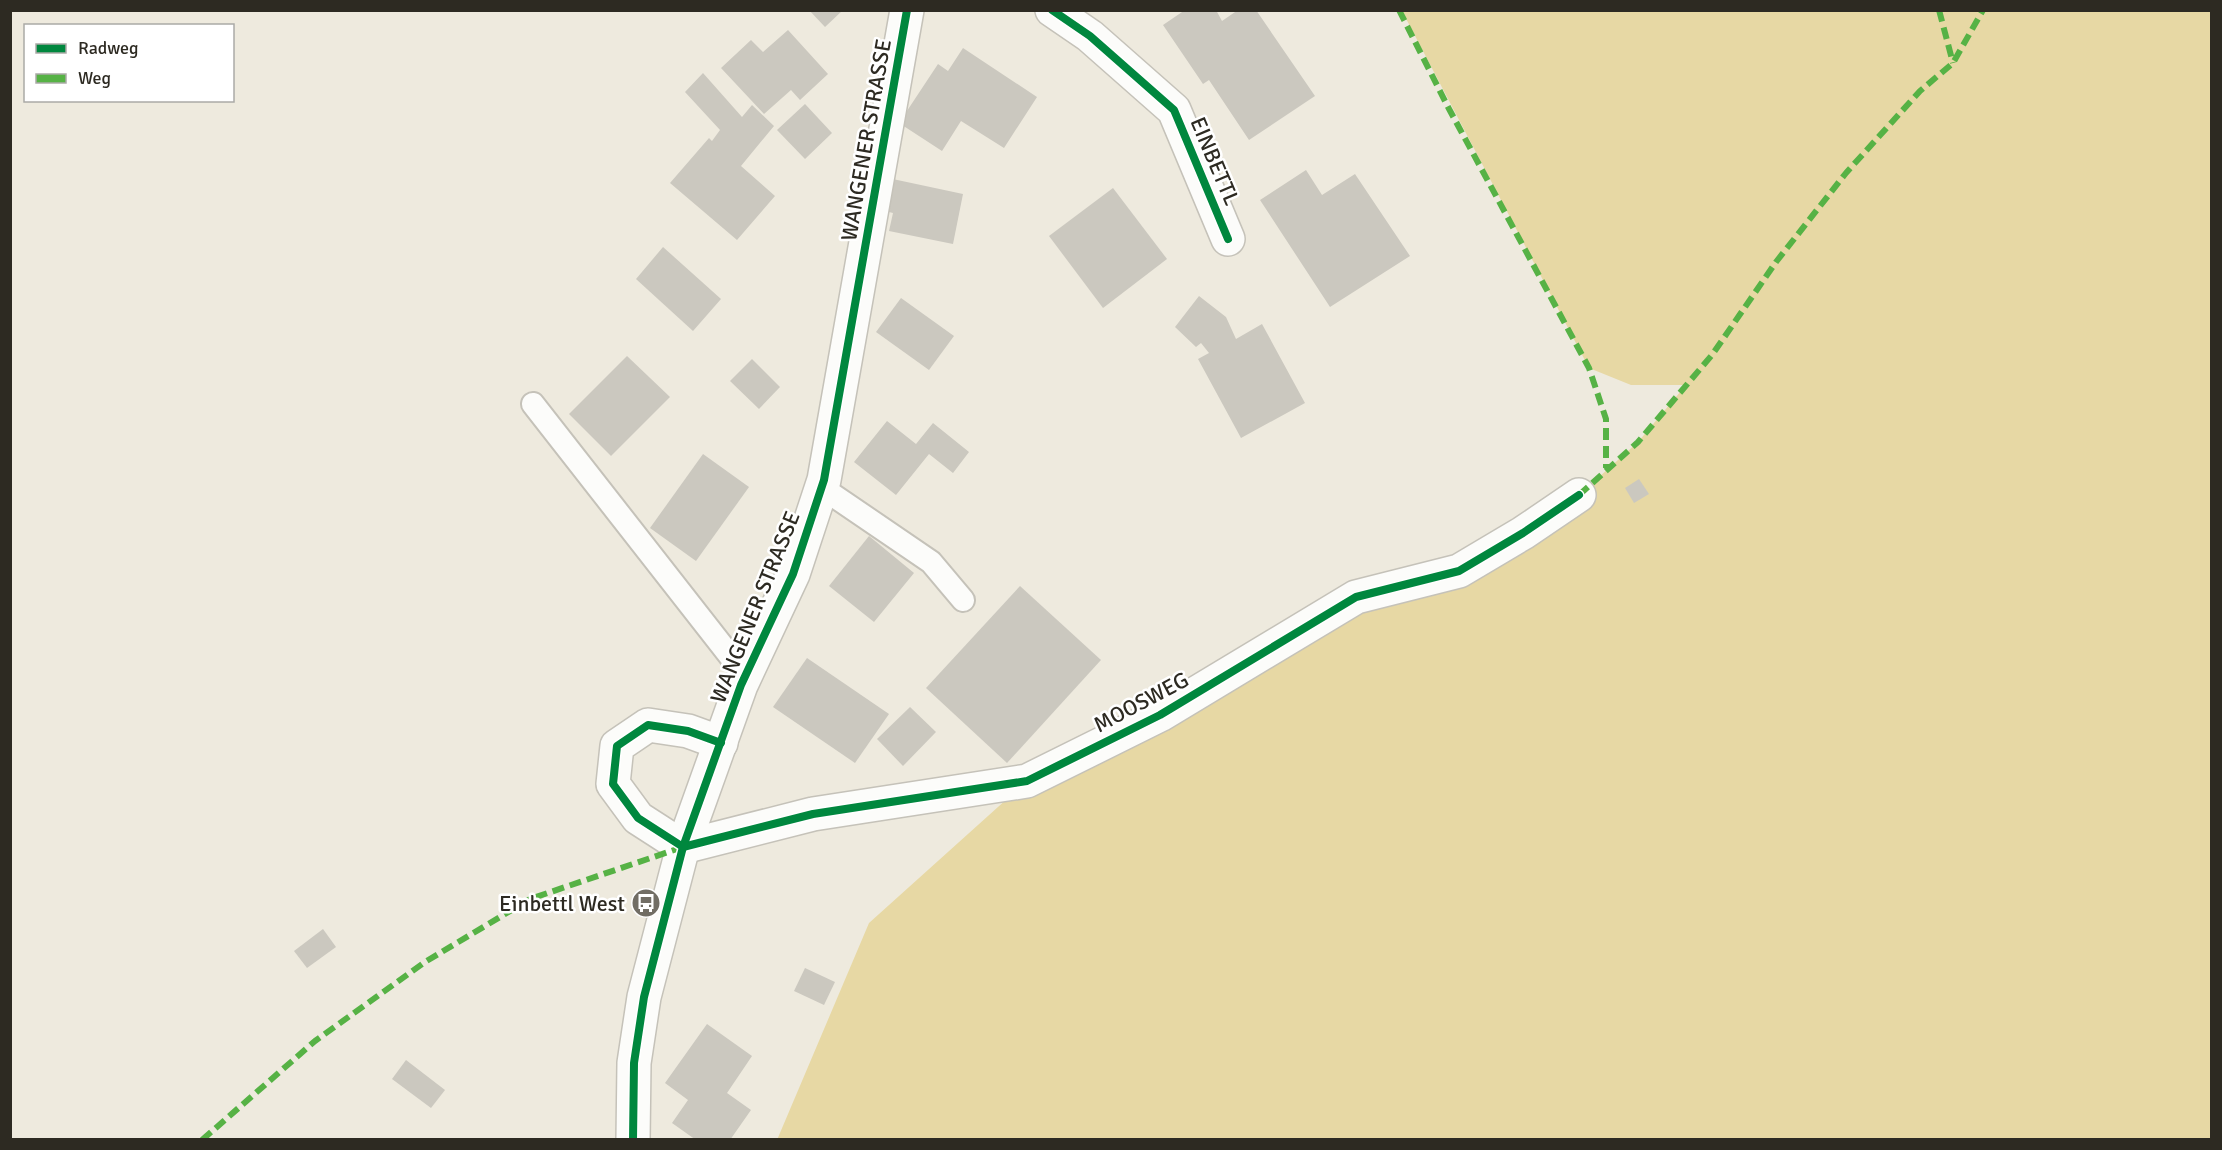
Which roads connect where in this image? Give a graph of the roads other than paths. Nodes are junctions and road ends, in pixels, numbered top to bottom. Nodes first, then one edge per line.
1 (907, 10) edge
2 (1052, 10) edge
3 (1228, 239) dead end
4 (533, 404) dead end
5 (821, 487) junction
6 (1579, 495) dead end
7 (963, 600) dead end
8 (745, 675) junction
9 (721, 743) junction
10 (683, 847) junction
11 (633, 1140) edge

1 - 5 street, WANGENER STRASSE
2 - 3 street, EINBETTL
4 - 8 lane
5 - 7 lane
5 - 8 street, WANGENER STRASSE
6 - 10 street, MOOSWEG
8 - 9 street, WANGENER STRASSE
9 - 10 street, WANGENER STRASSE
9 - 10 street
10 - 11 street, WANGENER STRASSE

